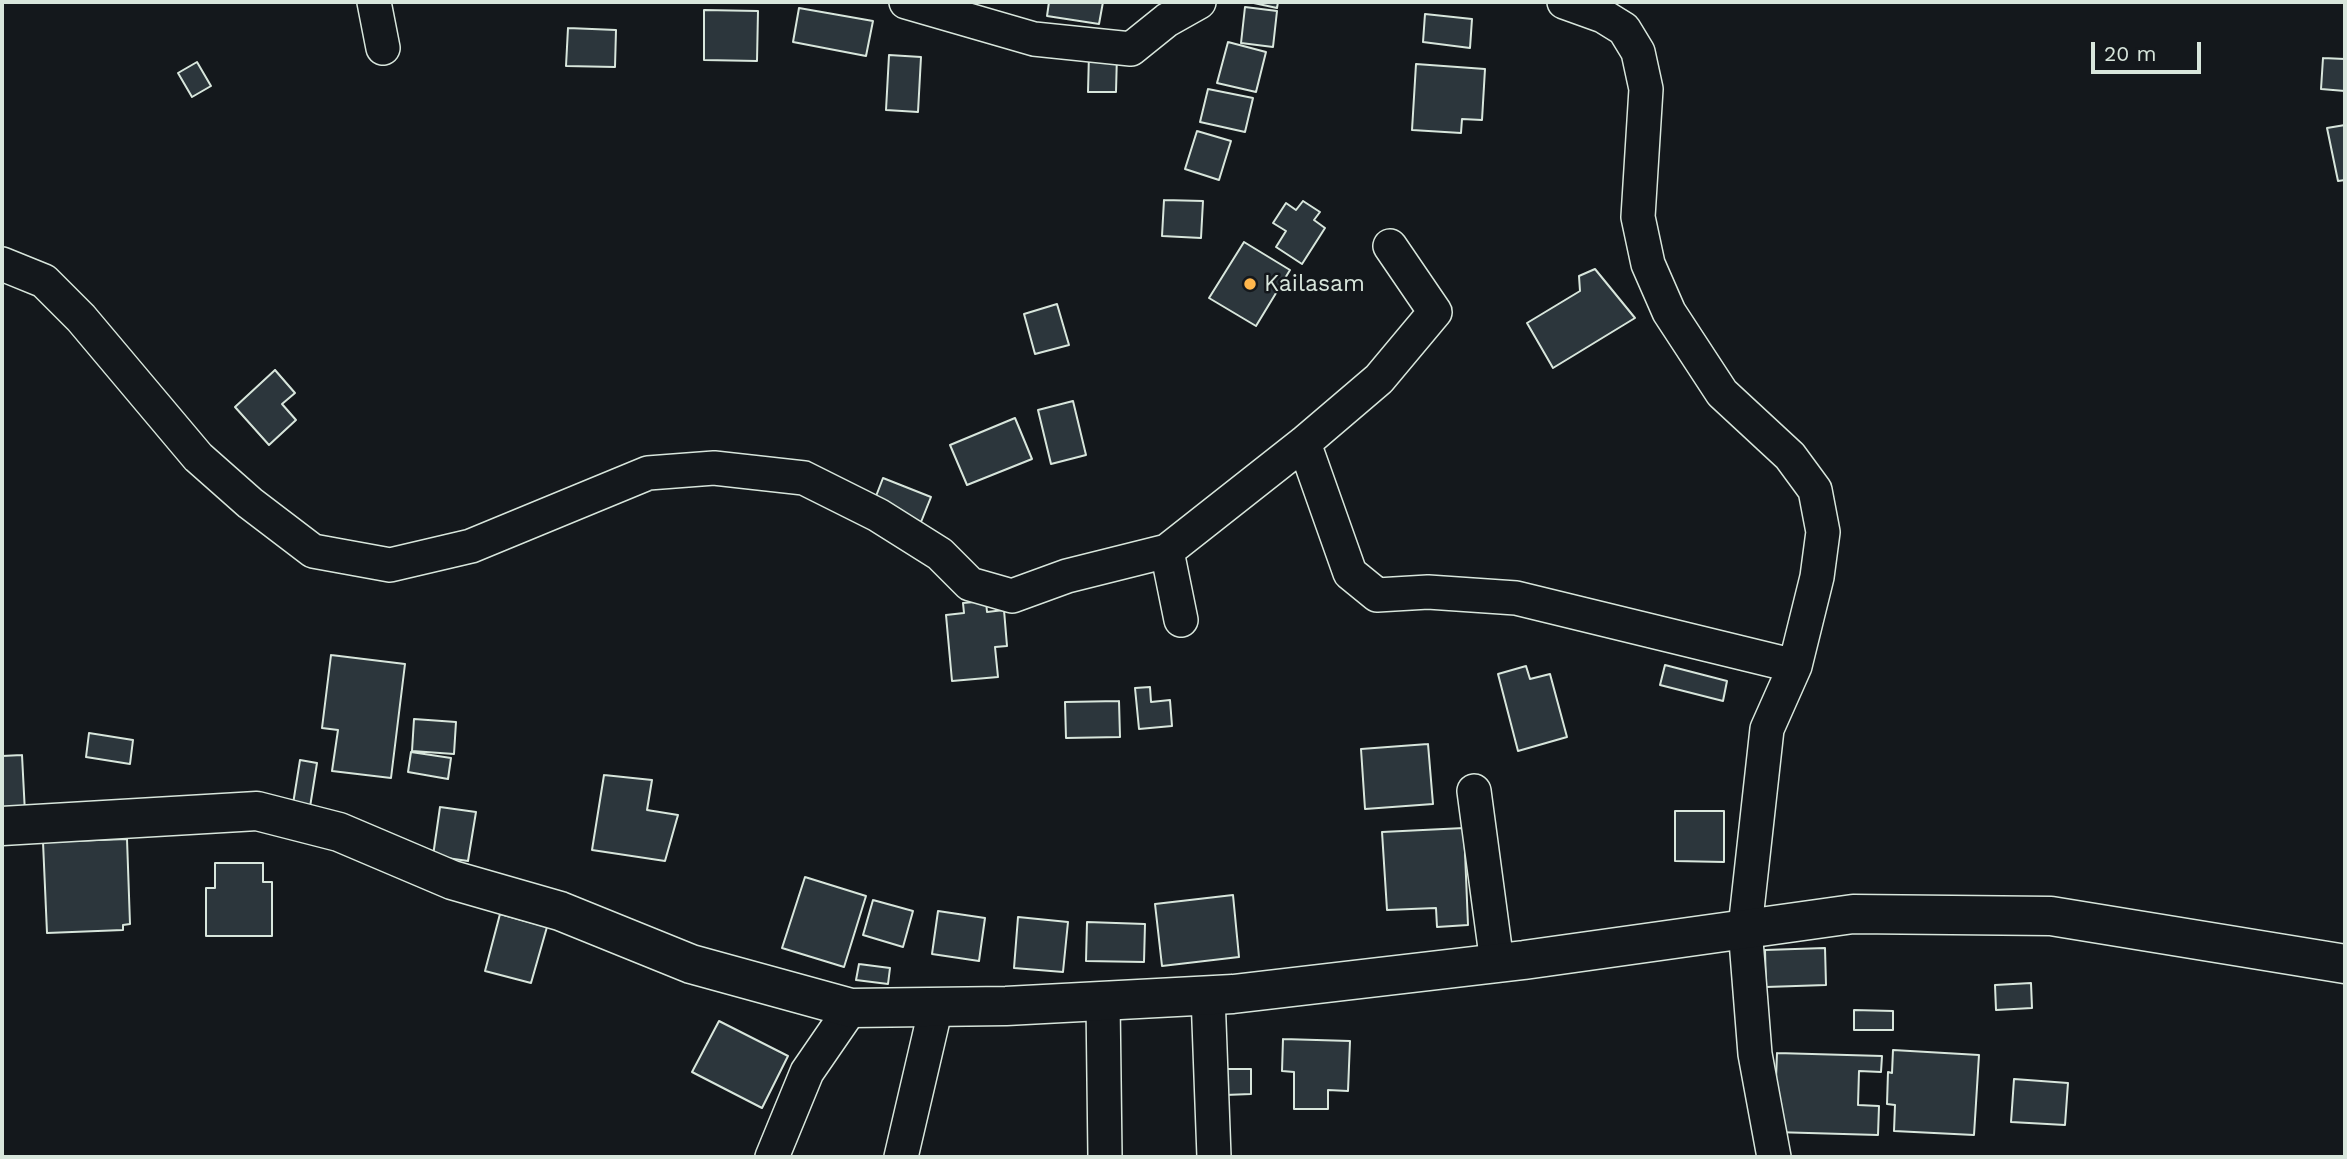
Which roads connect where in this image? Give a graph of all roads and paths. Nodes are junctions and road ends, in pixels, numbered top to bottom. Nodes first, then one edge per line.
1 (374, 2) edge
2 (906, 2) edge
3 (1199, 2) edge
4 (1564, 2) edge
5 (1601, 9) edge
6 (383, 48) dead end
7 (1390, 246) dead end
8 (2, 264) edge
9 (1304, 443) junction
10 (1167, 551) junction
11 (1181, 620) dead end
12 (1795, 666) junction
13 (1474, 791) dead end
14 (2, 826) edge
15 (1745, 928) junction
16 (1497, 963) junction
17 (2345, 964) edge
18 (1208, 996) junction
19 (1103, 1001) junction
20 (936, 1007) junction
21 (851, 1008) junction
22 (772, 1157) edge
23 (901, 1157) edge
24 (1105, 1157) edge
25 (1214, 1157) edge
26 (1773, 1157) edge

1 - 6 street
2 - 3 street
4 - 5 street
5 - 12 street
7 - 9 street
8 - 10 street
9 - 10 street
9 - 12 street
10 - 11 street
12 - 15 street
13 - 16 street
14 - 21 street
15 - 16 street
15 - 17 street
15 - 26 street
16 - 18 street
18 - 19 street
18 - 25 street
19 - 20 street
19 - 24 street
20 - 21 street
20 - 23 street
21 - 22 street

